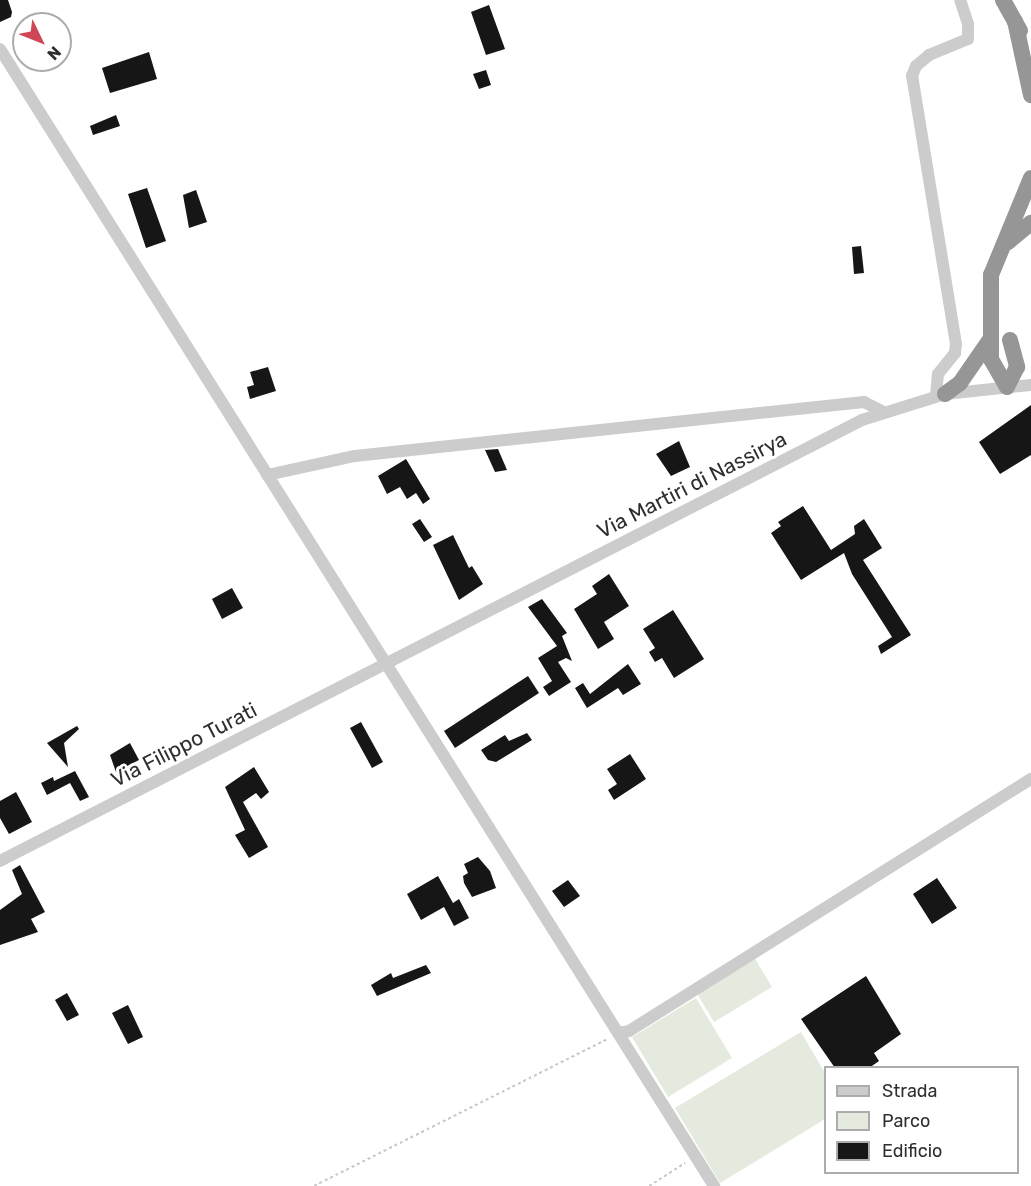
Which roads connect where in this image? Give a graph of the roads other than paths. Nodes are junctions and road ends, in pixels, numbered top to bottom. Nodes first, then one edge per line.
1 (960, 0) edge
2 (1003, 0) edge
3 (1015, 21) junction
4 (1028, 44) edge
5 (0, 49) edge
6 (1031, 95) edge
7 (1031, 178) edge
8 (1031, 223) edge
9 (1002, 247) junction
10 (993, 314) junction
11 (990, 340) junction
12 (1010, 340) junction
13 (1031, 358) edge
14 (1031, 385) edge
15 (1007, 387) junction
16 (940, 395) junction
17 (882, 411) junction
18 (267, 475) junction
19 (385, 664) junction
20 (1031, 779) edge
21 (0, 861) edge
22 (618, 1033) junction
23 (714, 1186) edge

1 - 16 street
2 - 3 highway
3 - 4 highway
3 - 6 highway
5 - 18 street
7 - 9 highway
8 - 9 highway
9 - 10 highway
10 - 11 highway
10 - 12 highway
11 - 15 highway
11 - 16 highway
12 - 13 highway
12 - 15 highway
14 - 15 street, Via Martiri di Nassirya
15 - 16 street, Via Martiri di Nassirya
16 - 17 street, Via Martiri di Nassirya
17 - 18 street
17 - 19 street, Via Martiri di Nassirya
18 - 19 street
19 - 21 street, Via Filippo Turati
19 - 22 street
20 - 22 street
22 - 23 street

